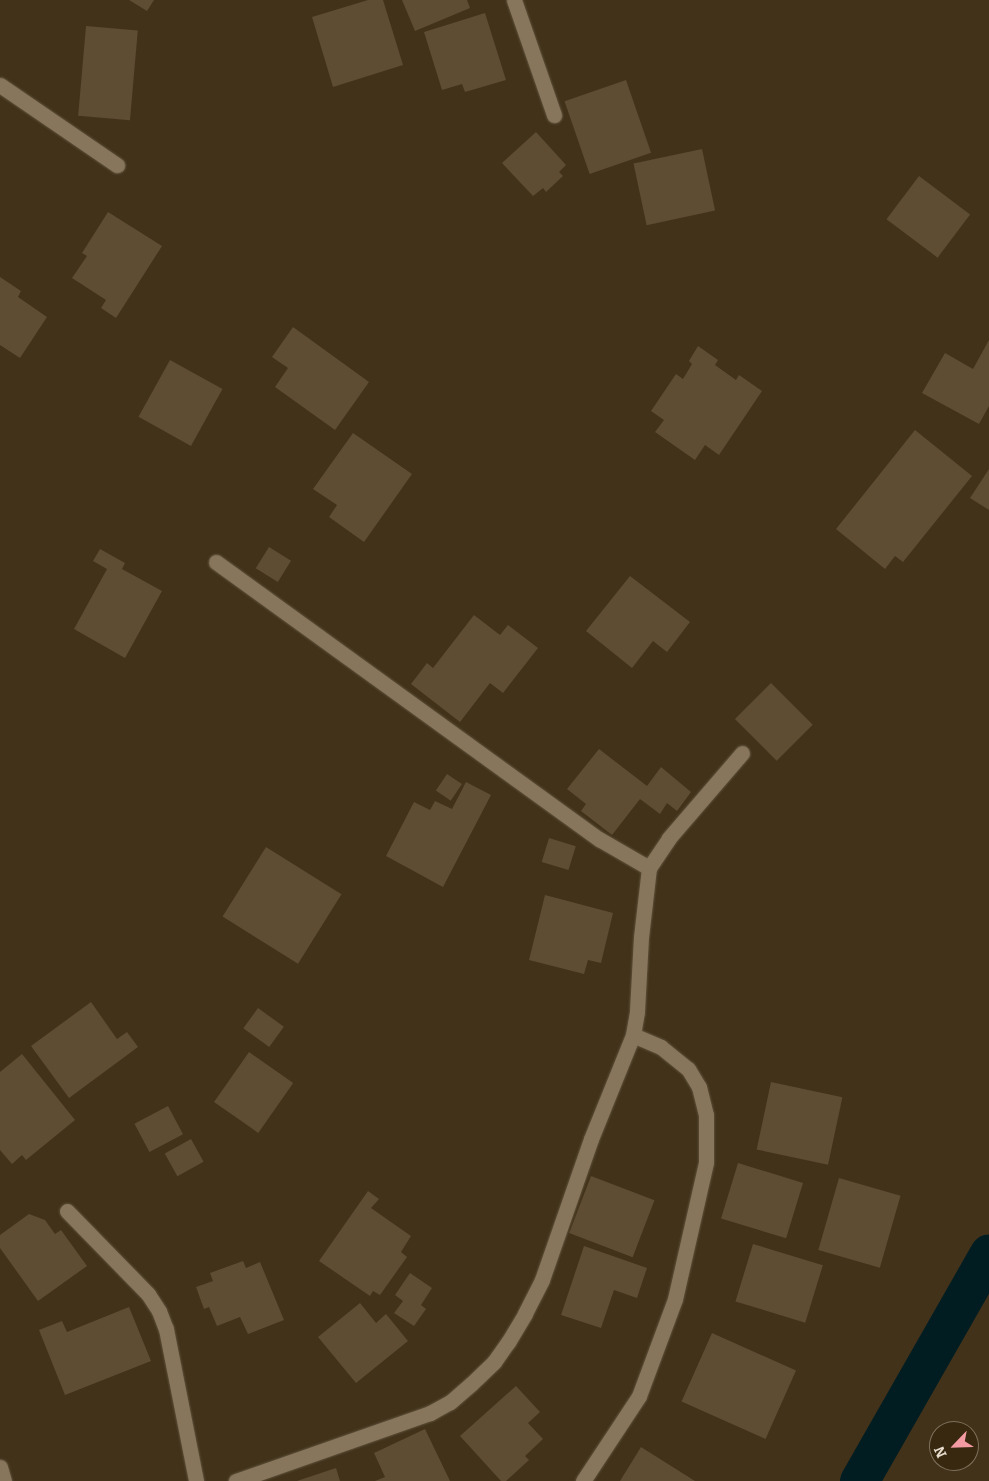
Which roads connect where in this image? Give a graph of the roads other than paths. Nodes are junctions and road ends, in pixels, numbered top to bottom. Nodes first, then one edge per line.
1 (514, 0) edge
2 (0, 85) edge
3 (554, 115) dead end
4 (117, 165) dead end
5 (216, 562) dead end
6 (742, 753) dead end
7 (649, 868) junction
8 (634, 1035) junction
9 (68, 1211) dead end
10 (0, 1467) edge
11 (4, 1481) edge
12 (196, 1481) edge
13 (236, 1481) edge
14 (583, 1481) edge

1 - 3 street
2 - 4 street
5 - 7 street
6 - 7 street
7 - 8 street
8 - 13 street
8 - 14 street
9 - 12 street
10 - 11 street

